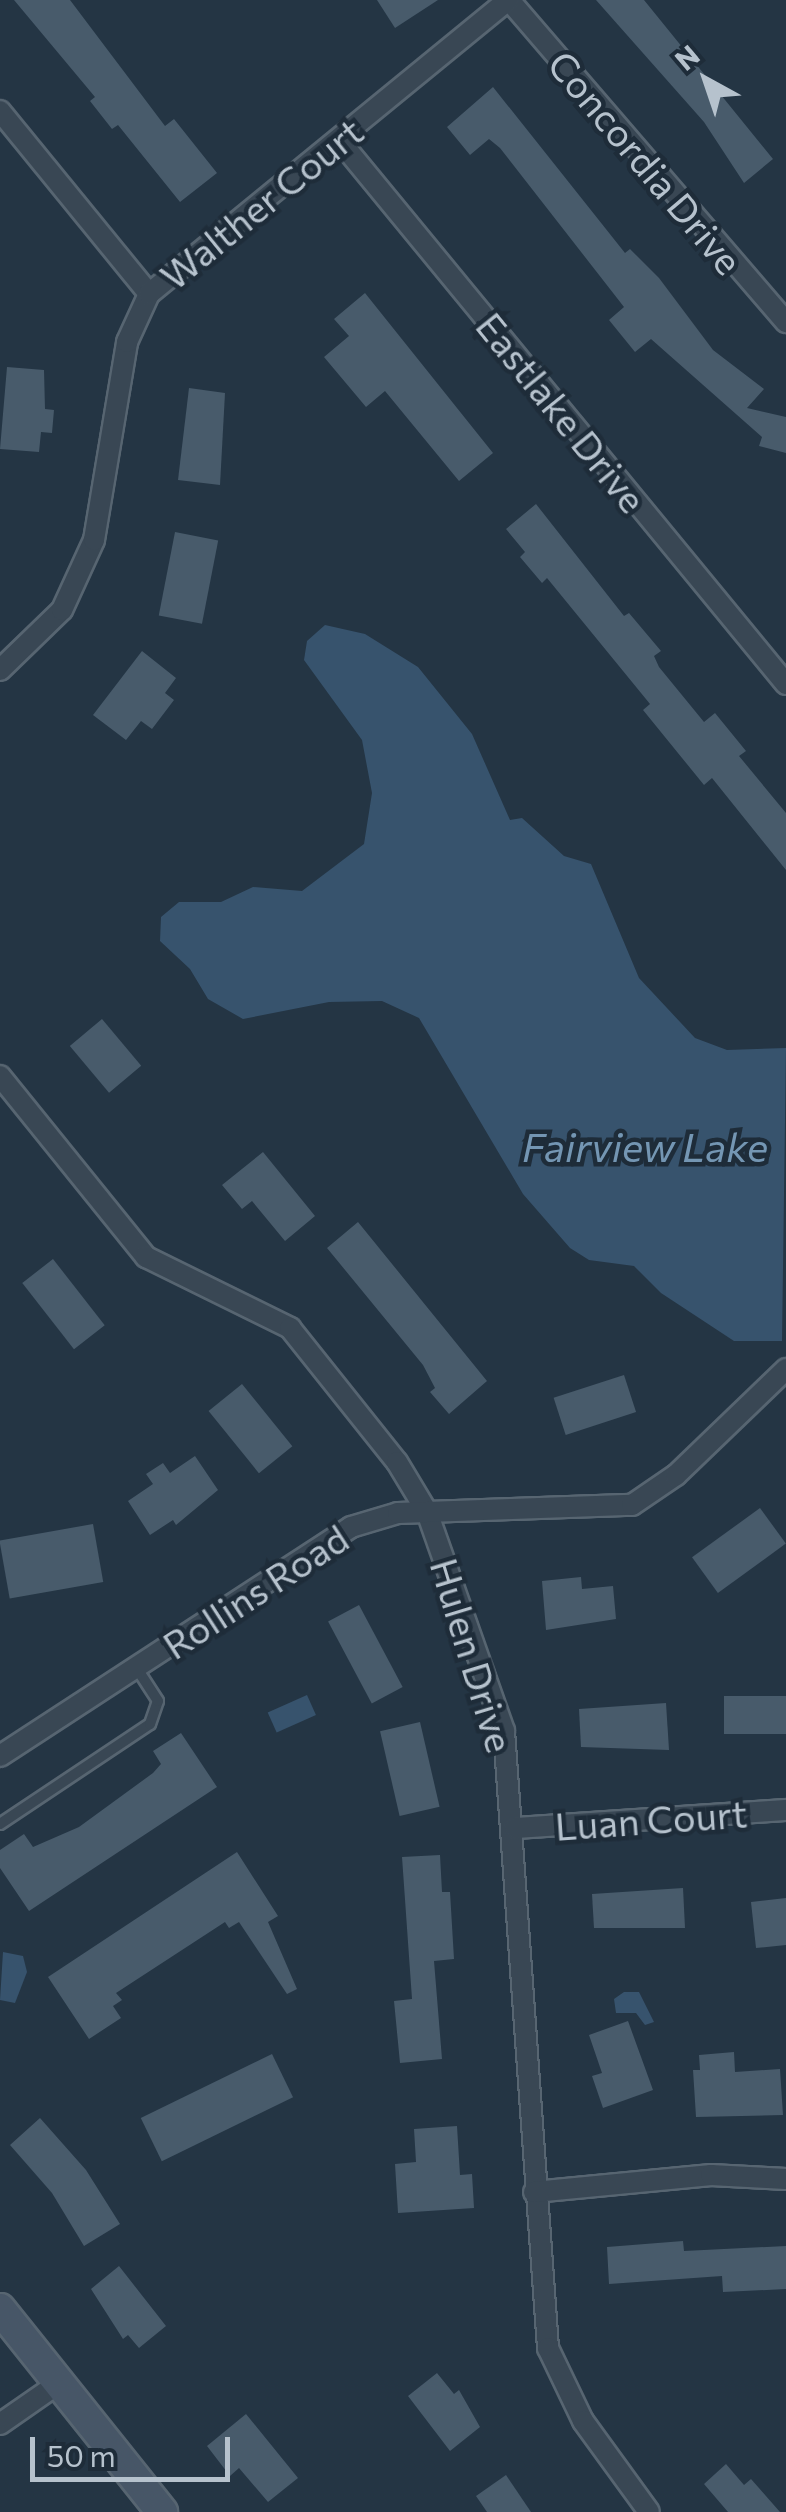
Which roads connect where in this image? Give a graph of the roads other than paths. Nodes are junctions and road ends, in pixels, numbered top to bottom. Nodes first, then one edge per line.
1 (508, 0) edge
2 (0, 111) edge
3 (339, 140) junction
4 (150, 294) junction
5 (786, 322) edge
6 (0, 670) edge
7 (786, 684) edge
8 (0, 1076) edge
9 (786, 1370) edge
10 (427, 1512) junction
11 (136, 1667) junction
12 (0, 1756) edge
13 (786, 1810) edge
14 (0, 1824) edge
15 (516, 1828) junction
16 (786, 2179) edge
17 (534, 2192) junction
18 (0, 2309) edge
19 (59, 2384) junction
20 (0, 2424) edge
21 (162, 2512) edge
22 (649, 2512) edge

1 - 3 street, Walther Court
1 - 5 street, Concordia Drive
2 - 4 street
3 - 4 street, Walther Court
3 - 7 street, Eastlake Drive
4 - 6 street, Walther Court
8 - 10 street, Hulen Drive
9 - 10 street, Rollins Road
10 - 11 street, Rollins Road
10 - 15 street, Hulen Drive
11 - 12 street, Rollins Road
11 - 14 lane
13 - 15 street, Luan Court
15 - 17 street, Hulen Drive
16 - 17 street
17 - 22 street, Hulen Drive
18 - 19 street
19 - 20 street
19 - 21 street

